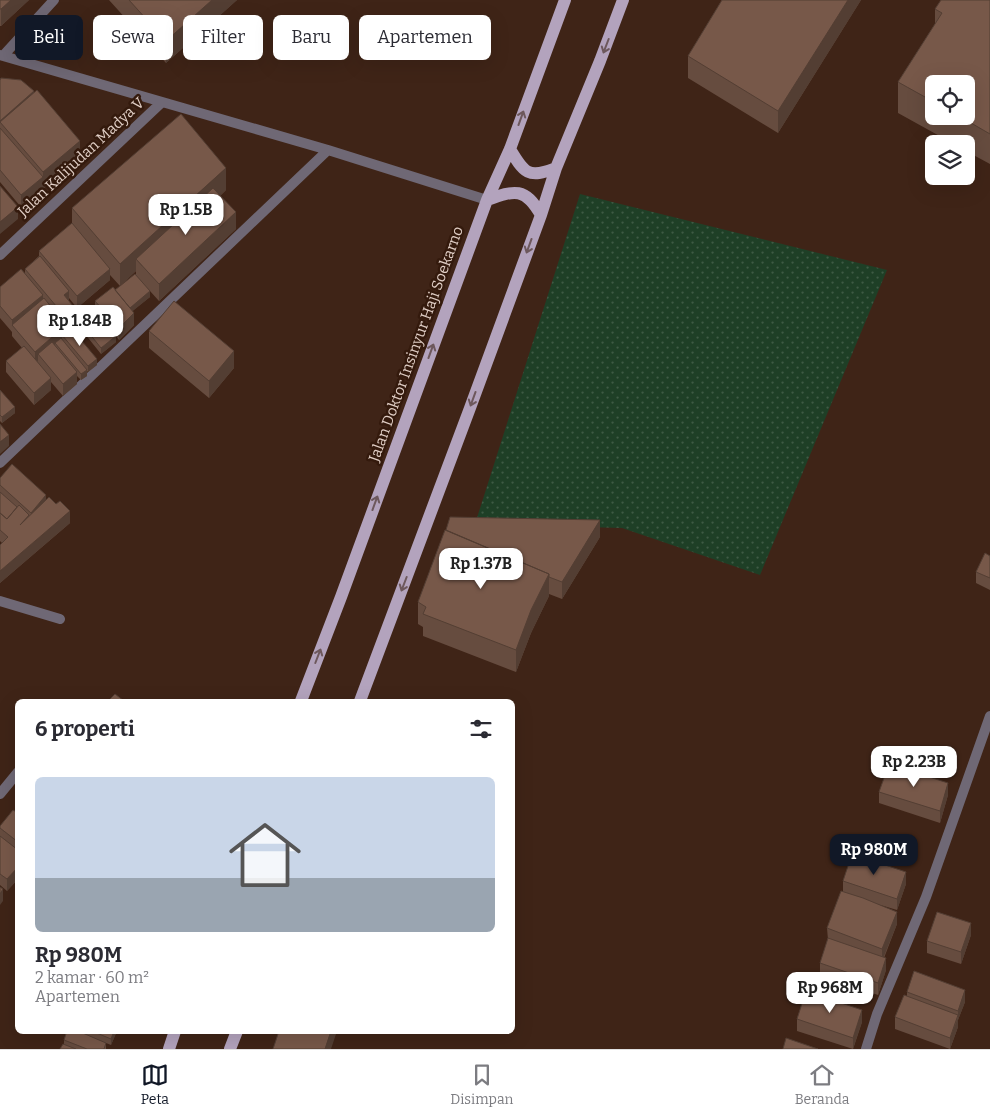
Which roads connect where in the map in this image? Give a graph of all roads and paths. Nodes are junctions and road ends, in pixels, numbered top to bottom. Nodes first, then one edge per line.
1 (54, 0) edge
2 (565, 0) edge
3 (623, 0) edge
4 (2, 56) edge
5 (161, 102) junction
6 (510, 148) junction
7 (328, 150) junction
8 (556, 168) junction
9 (487, 200) junction
10 (541, 215) junction
11 (0, 255) edge
12 (0, 463) edge
13 (0, 601) edge
14 (60, 619) dead end
15 (302, 699) edge
16 (361, 699) edge
17 (990, 716) edge
18 (15, 776) edge
19 (0, 794) edge
20 (174, 1034) edge
21 (236, 1034) edge
22 (169, 1049) edge
23 (230, 1049) edge
24 (866, 1049) edge

1 - 4 street
6 -> 2 main road, Jalan Doktor Insinyur Haji Soekarno
3 -> 8 main road
4 - 5 street
5 - 7 street
5 - 11 street, Jalan Kalijudan Madya V
6 - 8 main road
6 - 9 main road, Jalan Doktor Insinyur Haji Soekarno
7 - 9 street
7 - 12 street
8 - 10 main road
9 - 10 main road
15 -> 9 main road, Jalan Doktor Insinyur Haji Soekarno
10 -> 16 main road
13 - 14 street
17 - 24 street
18 - 19 street
20 - 22 main road
21 - 23 main road

